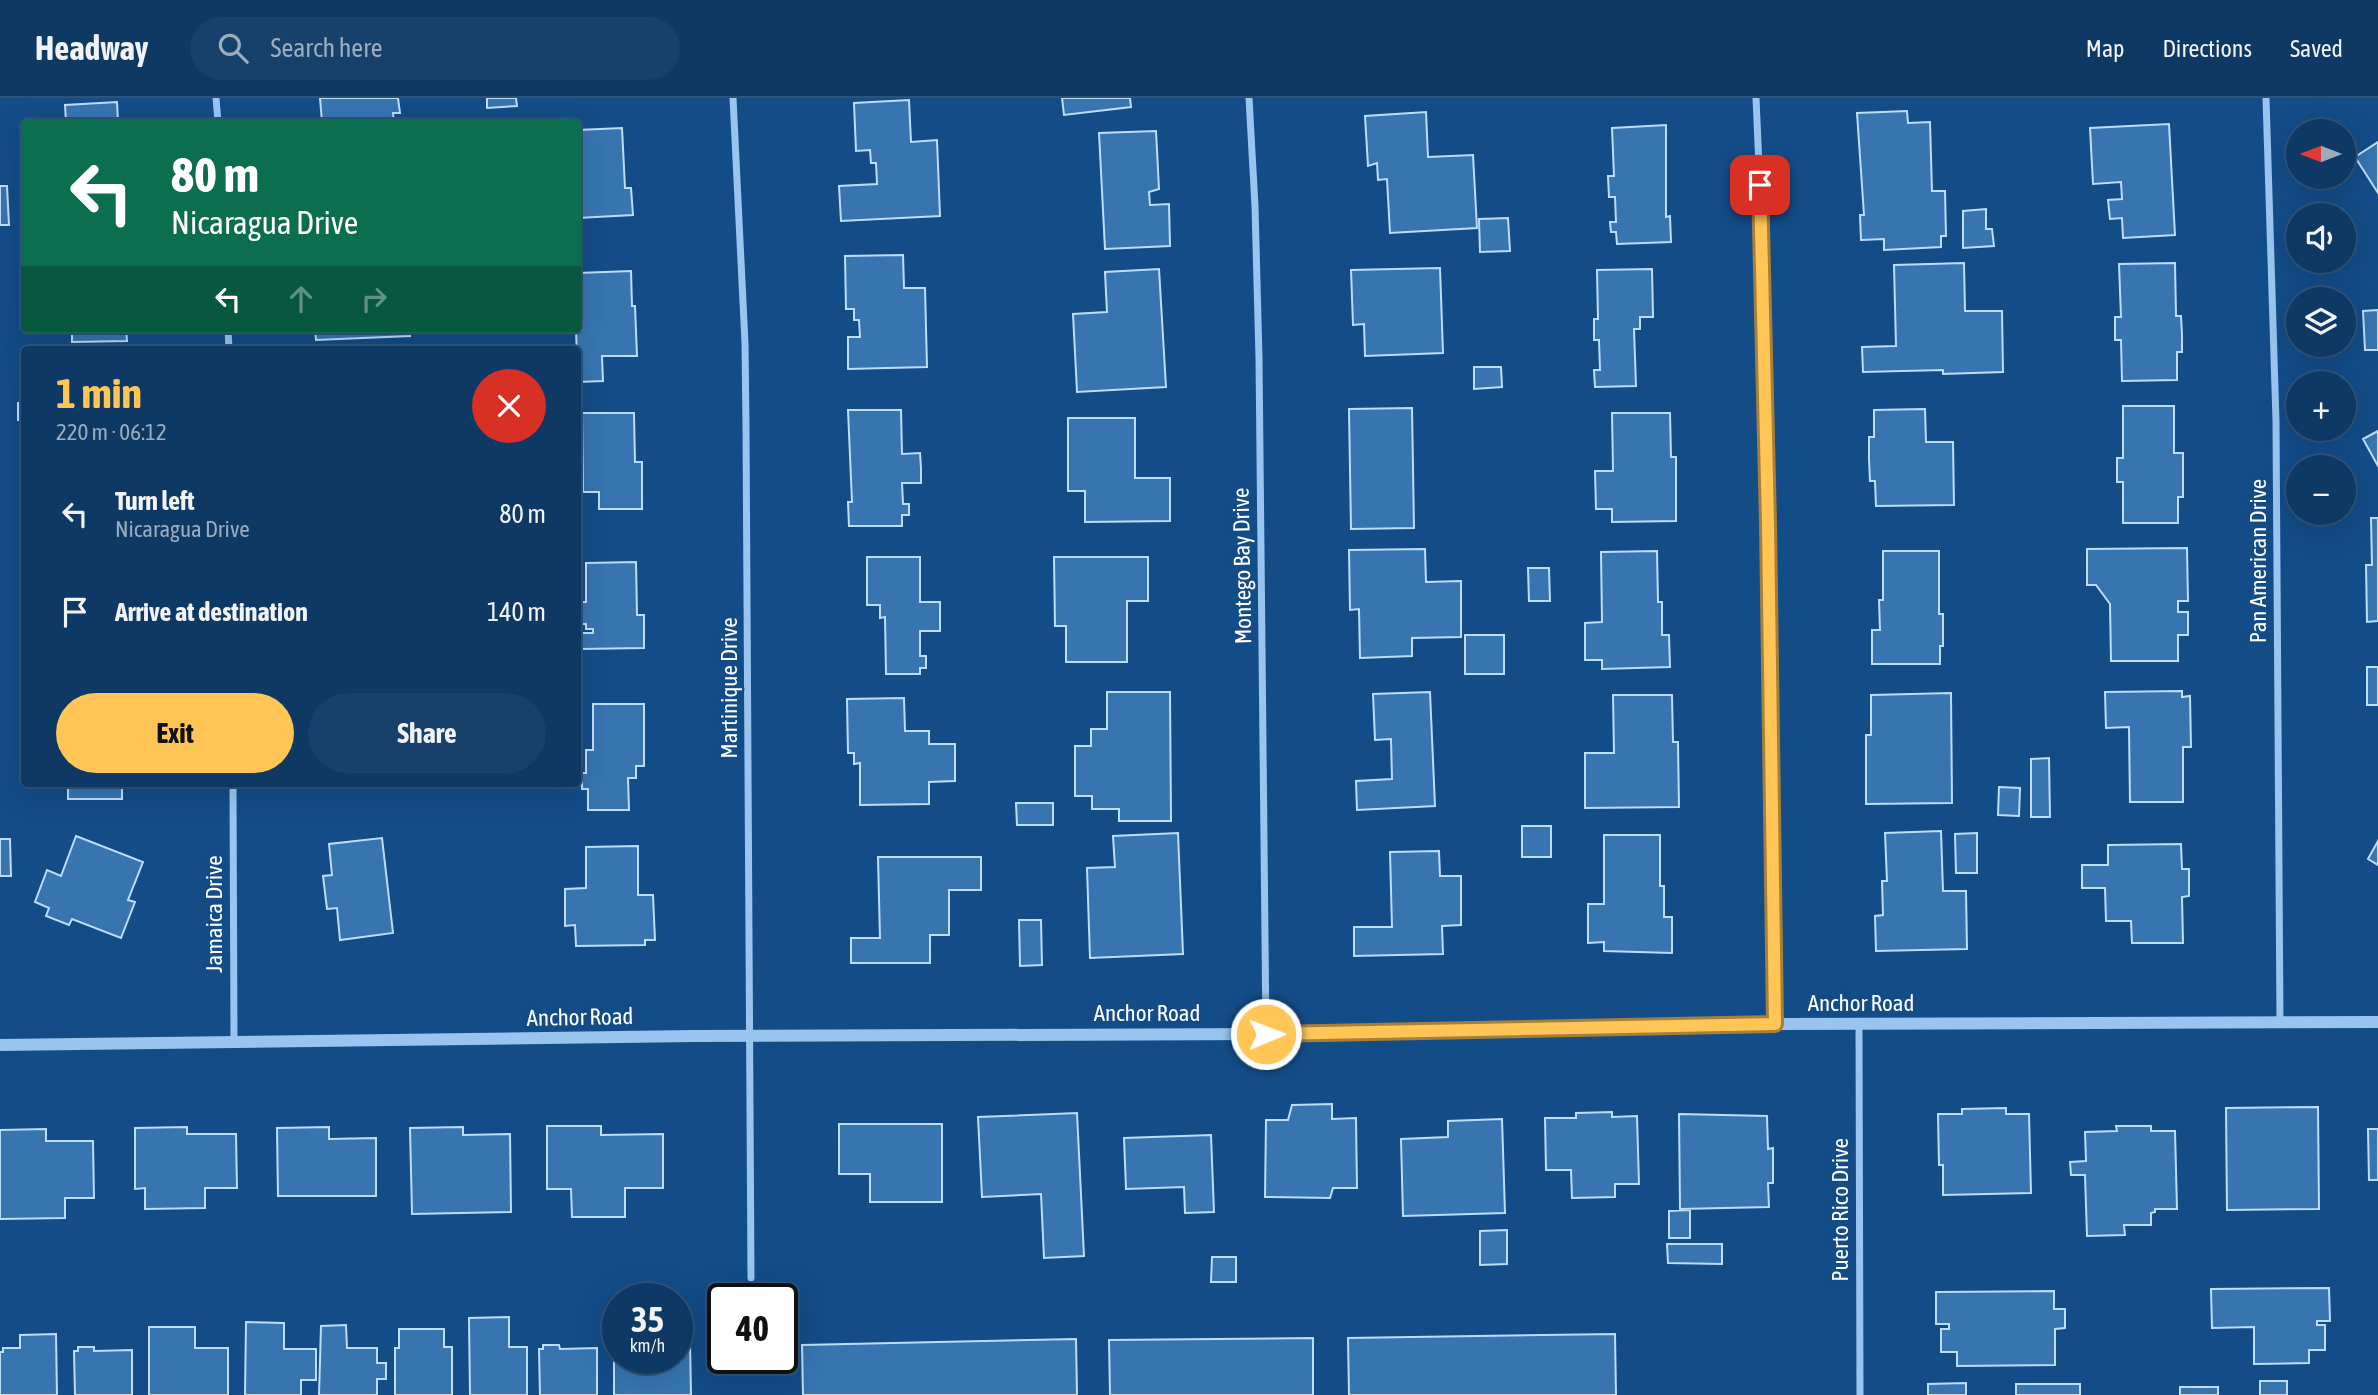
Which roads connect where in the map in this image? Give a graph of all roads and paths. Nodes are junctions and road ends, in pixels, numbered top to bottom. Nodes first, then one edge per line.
1 (216, 98) edge
2 (733, 98) edge
3 (1249, 98) edge
4 (1756, 98) edge
5 (2266, 98) edge
6 (218, 119) edge
7 (233, 787) edge
8 (2378, 1022) edge
9 (2280, 1023) junction
10 (1775, 1024) junction
11 (1859, 1024) junction
12 (1266, 1034) junction
13 (750, 1037) junction
14 (234, 1043) junction
15 (0, 1045) edge
16 (751, 1278) dead end
17 (1860, 1395) edge

1 - 6 street
2 - 13 street, Martinique Drive
3 - 12 street, Montego Bay Drive
4 - 10 street
5 - 9 street, Pan American Drive
7 - 14 street, Jamaica Drive
8 - 9 street, Anchor Road
9 - 11 street, Anchor Road
10 - 11 street, Anchor Road
10 - 12 street, Anchor Road
11 - 17 street, Puerto Rico Drive
12 - 13 street, Anchor Road
13 - 14 street, Anchor Road
13 - 16 street, Martinique Drive
14 - 15 street, Anchor Road

